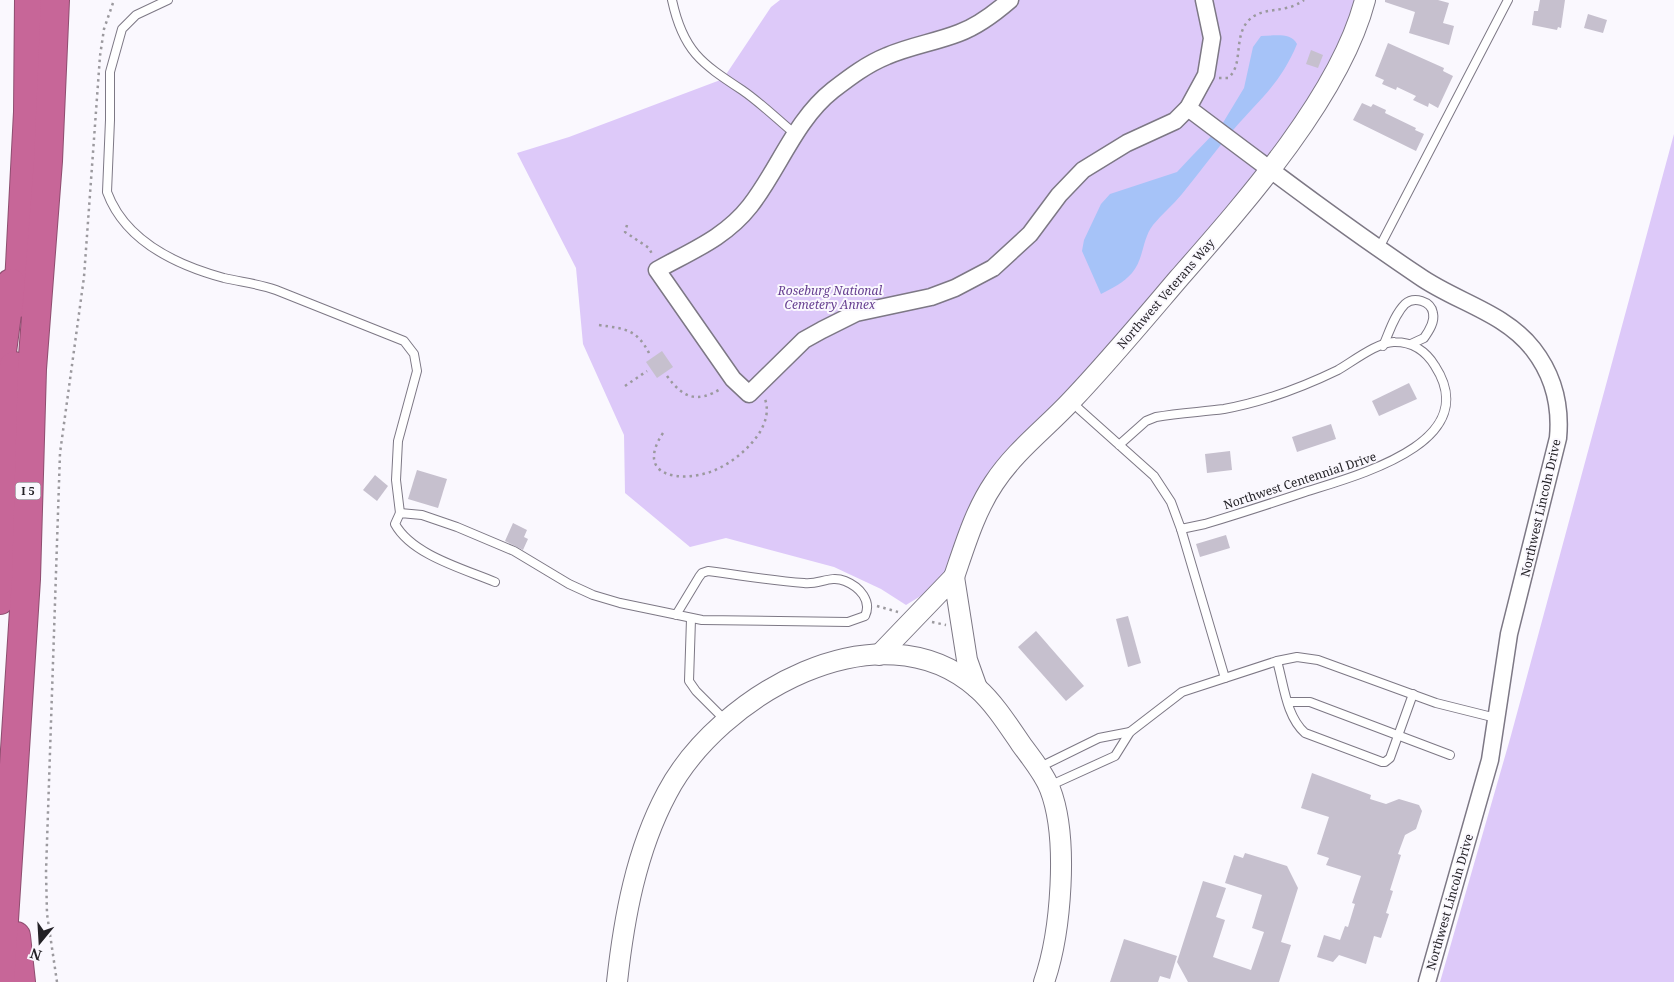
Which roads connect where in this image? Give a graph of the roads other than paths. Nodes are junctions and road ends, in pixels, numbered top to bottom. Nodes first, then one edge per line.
1 (29, 0) edge
2 (55, 0) edge
3 (168, 0) edge
4 (672, 0) edge
5 (1010, 0) edge
6 (1204, 0) edge
7 (1365, 0) edge
8 (1508, 0) edge
9 (1188, 108) junction
10 (28, 112) junction
11 (795, 134) junction
12 (1270, 169) junction
13 (1379, 248) junction
14 (1410, 344) junction
15 (1382, 346) junction
16 (0, 367) edge
17 (1071, 401) junction
18 (1120, 445) junction
19 (400, 513) junction
20 (1181, 529) junction
21 (954, 576) junction
22 (495, 582) dead end
23 (0, 600) edge
24 (676, 616) junction
25 (692, 620) junction
26 (879, 655) junction
27 (1277, 661) junction
28 (1225, 678) junction
29 (977, 688) junction
30 (1413, 694) junction
31 (1288, 702) junction
32 (1496, 718) junction
33 (725, 720) junction
34 (1130, 732) junction
35 (1398, 735) junction
36 (1450, 755) dead end
37 (1038, 768) junction
38 (1050, 786) junction
39 (10, 815) junction
40 (0, 982) edge
41 (21, 982) edge
42 (617, 982) edge
43 (1044, 982) edge
44 (1427, 982) edge

1 - 10 highway, I 5
2 - 39 highway, I 5
3 - 19 lane
4 - 11 lane
5 - 11 street
6 - 9 street
7 - 12 street, Northwest Veterans Way
8 - 13 lane
9 - 11 street
9 - 12 street, Northwest Lincoln Drive
10 - 16 highway
10 - 23 highway, I 5
12 - 13 street, Northwest Lincoln Drive
12 - 17 street, Northwest Veterans Way
13 - 32 street, Northwest Lincoln Drive
14 - 15 lane
14 - 15 lane
14 - 20 lane, Northwest Centennial Drive
15 - 18 lane
17 - 18 lane
17 - 21 street, Northwest Veterans Way
18 - 20 lane
19 - 22 lane
19 - 24 lane
20 - 28 lane
21 - 26 street, Northwest Veterans Way
21 - 29 street, Northwest Veterans Way
24 - 25 lane
24 - 25 lane
25 - 33 lane
26 - 29 street, Northwest Veterans Way
26 - 33 street, Northwest Veterans Way
27 - 28 lane
27 - 30 lane
27 - 31 lane
28 - 34 lane
29 - 37 street, Northwest Veterans Way
30 - 32 lane
30 - 35 lane
31 - 35 lane
31 - 35 lane
32 - 44 street, Northwest Lincoln Drive
33 - 42 street, Northwest Veterans Way
34 - 37 lane
34 - 38 lane
35 - 36 lane
37 - 38 street, Northwest Veterans Way
38 - 43 street, Northwest Veterans Way
39 - 40 highway, I 5
39 - 41 highway

